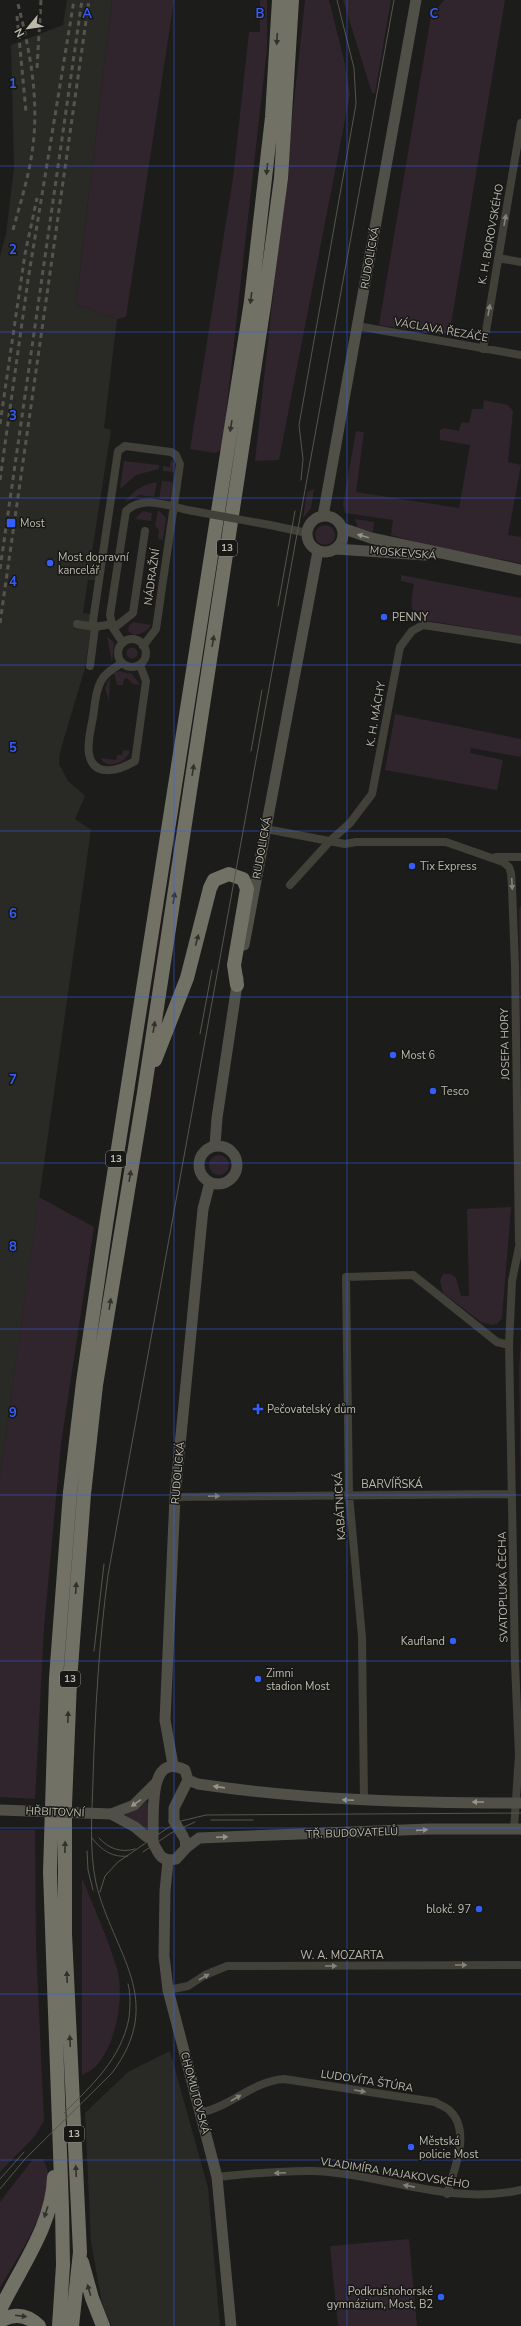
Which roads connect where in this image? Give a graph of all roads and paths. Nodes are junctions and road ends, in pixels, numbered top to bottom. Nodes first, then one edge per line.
1 (279, 0) edge
2 (292, 0) edge
3 (416, 0) edge
4 (521, 123) edge
5 (498, 258) junction
6 (521, 262) edge
7 (358, 326) junction
8 (483, 348) junction
9 (521, 355) edge
10 (174, 508) junction
11 (323, 516) junction
12 (342, 528) junction
13 (145, 531) dead end
14 (306, 533) junction
15 (336, 549) junction
16 (318, 551) junction
17 (469, 560) junction
18 (521, 570) edge
19 (77, 624) dead end
20 (113, 626) junction
21 (95, 627) junction
22 (521, 640) edge
23 (123, 643) junction
24 (143, 646) junction
25 (122, 663) junction
26 (140, 665) junction
27 (90, 666) dead end
28 (266, 829) junction
29 (330, 841) junction
30 (489, 857) junction
31 (521, 857) edge
32 (290, 885) dead end
33 (237, 985) junction
34 (144, 1093) junction
35 (215, 1146) junction
36 (210, 1182) junction
37 (520, 1239) edge
38 (509, 1345) junction
39 (512, 1494) junction
40 (349, 1495) junction
41 (175, 1497) junction
42 (518, 1664) edge
43 (173, 1765) junction
44 (188, 1780) junction
45 (155, 1784) junction
46 (364, 1801) junction
47 (519, 1803) edge
48 (0, 1810) edge
49 (111, 1814) junction
50 (518, 1829) edge
51 (153, 1841) junction
52 (186, 1848) junction
53 (168, 1861) junction
54 (521, 1965) edge
55 (168, 1990) junction
56 (56, 2076) junction
57 (200, 2113) junction
58 (216, 2178) junction
59 (521, 2190) edge
60 (447, 2194) junction
61 (80, 2252) junction
62 (0, 2310) edge
63 (0, 2321) edge
64 (39, 2326) edge
65 (59, 2326) edge
66 (72, 2326) edge
67 (103, 2326) edge
68 (231, 2326) edge

1 -> 56 highway, 13
34 -> 2 highway, 13
3 - 7 street, RUDOLICKÁ
5 -> 4 street, K. H. BOROVSKÉHO
5 - 6 street
8 -> 5 street, K. H. BOROVSKÉHO
7 - 8 street, VÁCLAVA ŘEZÁČE
7 - 11 street, RUDOLICKÁ
8 - 9 street, VÁCLAVA ŘEZÁČE
10 - 14 street, bridge
10 - 20 street
10 - 21 street, NÁDRAŽNÍ
10 - 24 street, NÁDRAŽNÍ
11 - 12 street
11 - 14 street
12 - 15 street
17 -> 12 street, MOSKEVSKÁ
13 - 20 street
14 - 16 street
15 - 16 street
15 - 17 street, MOSKEVSKÁ
16 - 28 street, RUDOLICKÁ
17 - 18 street, MOSKEVSKÁ
19 - 21 street
20 - 21 street
20 - 23 street
21 - 27 street
22 - 29 street, K. H. MÁCHY
23 - 24 street
23 - 25 street
24 - 26 street
25 - 26 street
25 - 26 street
28 - 29 street, JOSEFA HORY
28 - 33 street, RUDOLICKÁ
29 - 30 street, JOSEFA HORY
29 - 32 street, K. H. MÁCHY
30 - 31 street, JOSEFA HORY
30 -> 37 street, JOSEFA HORY
34 -> 33 highway
33 - 35 street, RUDOLICKÁ
61 -> 34 highway, 13
35 - 36 street
35 - 36 street
36 - 41 street, RUDOLICKÁ
37 - 38 street, SVATOPLUKA ČECHA
38 - 39 street, SVATOPLUKA ČECHA
38 - 40 street, KABÁTNICKÁ
39 - 40 street, BARVÍŘSKÁ
39 - 42 street, SVATOPLUKA ČECHA
41 -> 40 street, BARVÍŘSKÁ
40 - 46 street, KABÁTNICKÁ
41 - 43 street, RUDOLICKÁ
42 - 47 street, SVATOPLUKA ČECHA
43 - 44 street
43 - 45 street
46 -> 44 street
44 - 52 street, bridge
45 -> 49 street
45 - 51 street
47 -> 46 street
47 - 50 street, SVATOPLUKA ČECHA
48 - 49 street, HŘBITOVNÍ, bridge
49 - 51 street
52 -> 50 street, TŘ. BUDOVATELŮ
51 - 53 street
52 - 53 street
53 - 55 street, CHOMUTOVSKÁ
55 -> 54 street, W. A. MOZARTA
55 - 57 street, CHOMUTOVSKÁ
56 -> 62 highway
56 - 65 highway, 13
57 - 58 street, CHOMUTOVSKÁ
57 -> 60 street, LUDOVÍTA ŠTÚRA
60 -> 58 street, VLADIMÍRA MAJAKOVSKÉHO
58 - 68 street, CHOMUTOVSKÁ
59 - 60 street, VLADIMÍRA MAJAKOVSKÉHO
61 - 66 highway, 13
67 -> 61 highway
63 -> 64 highway

